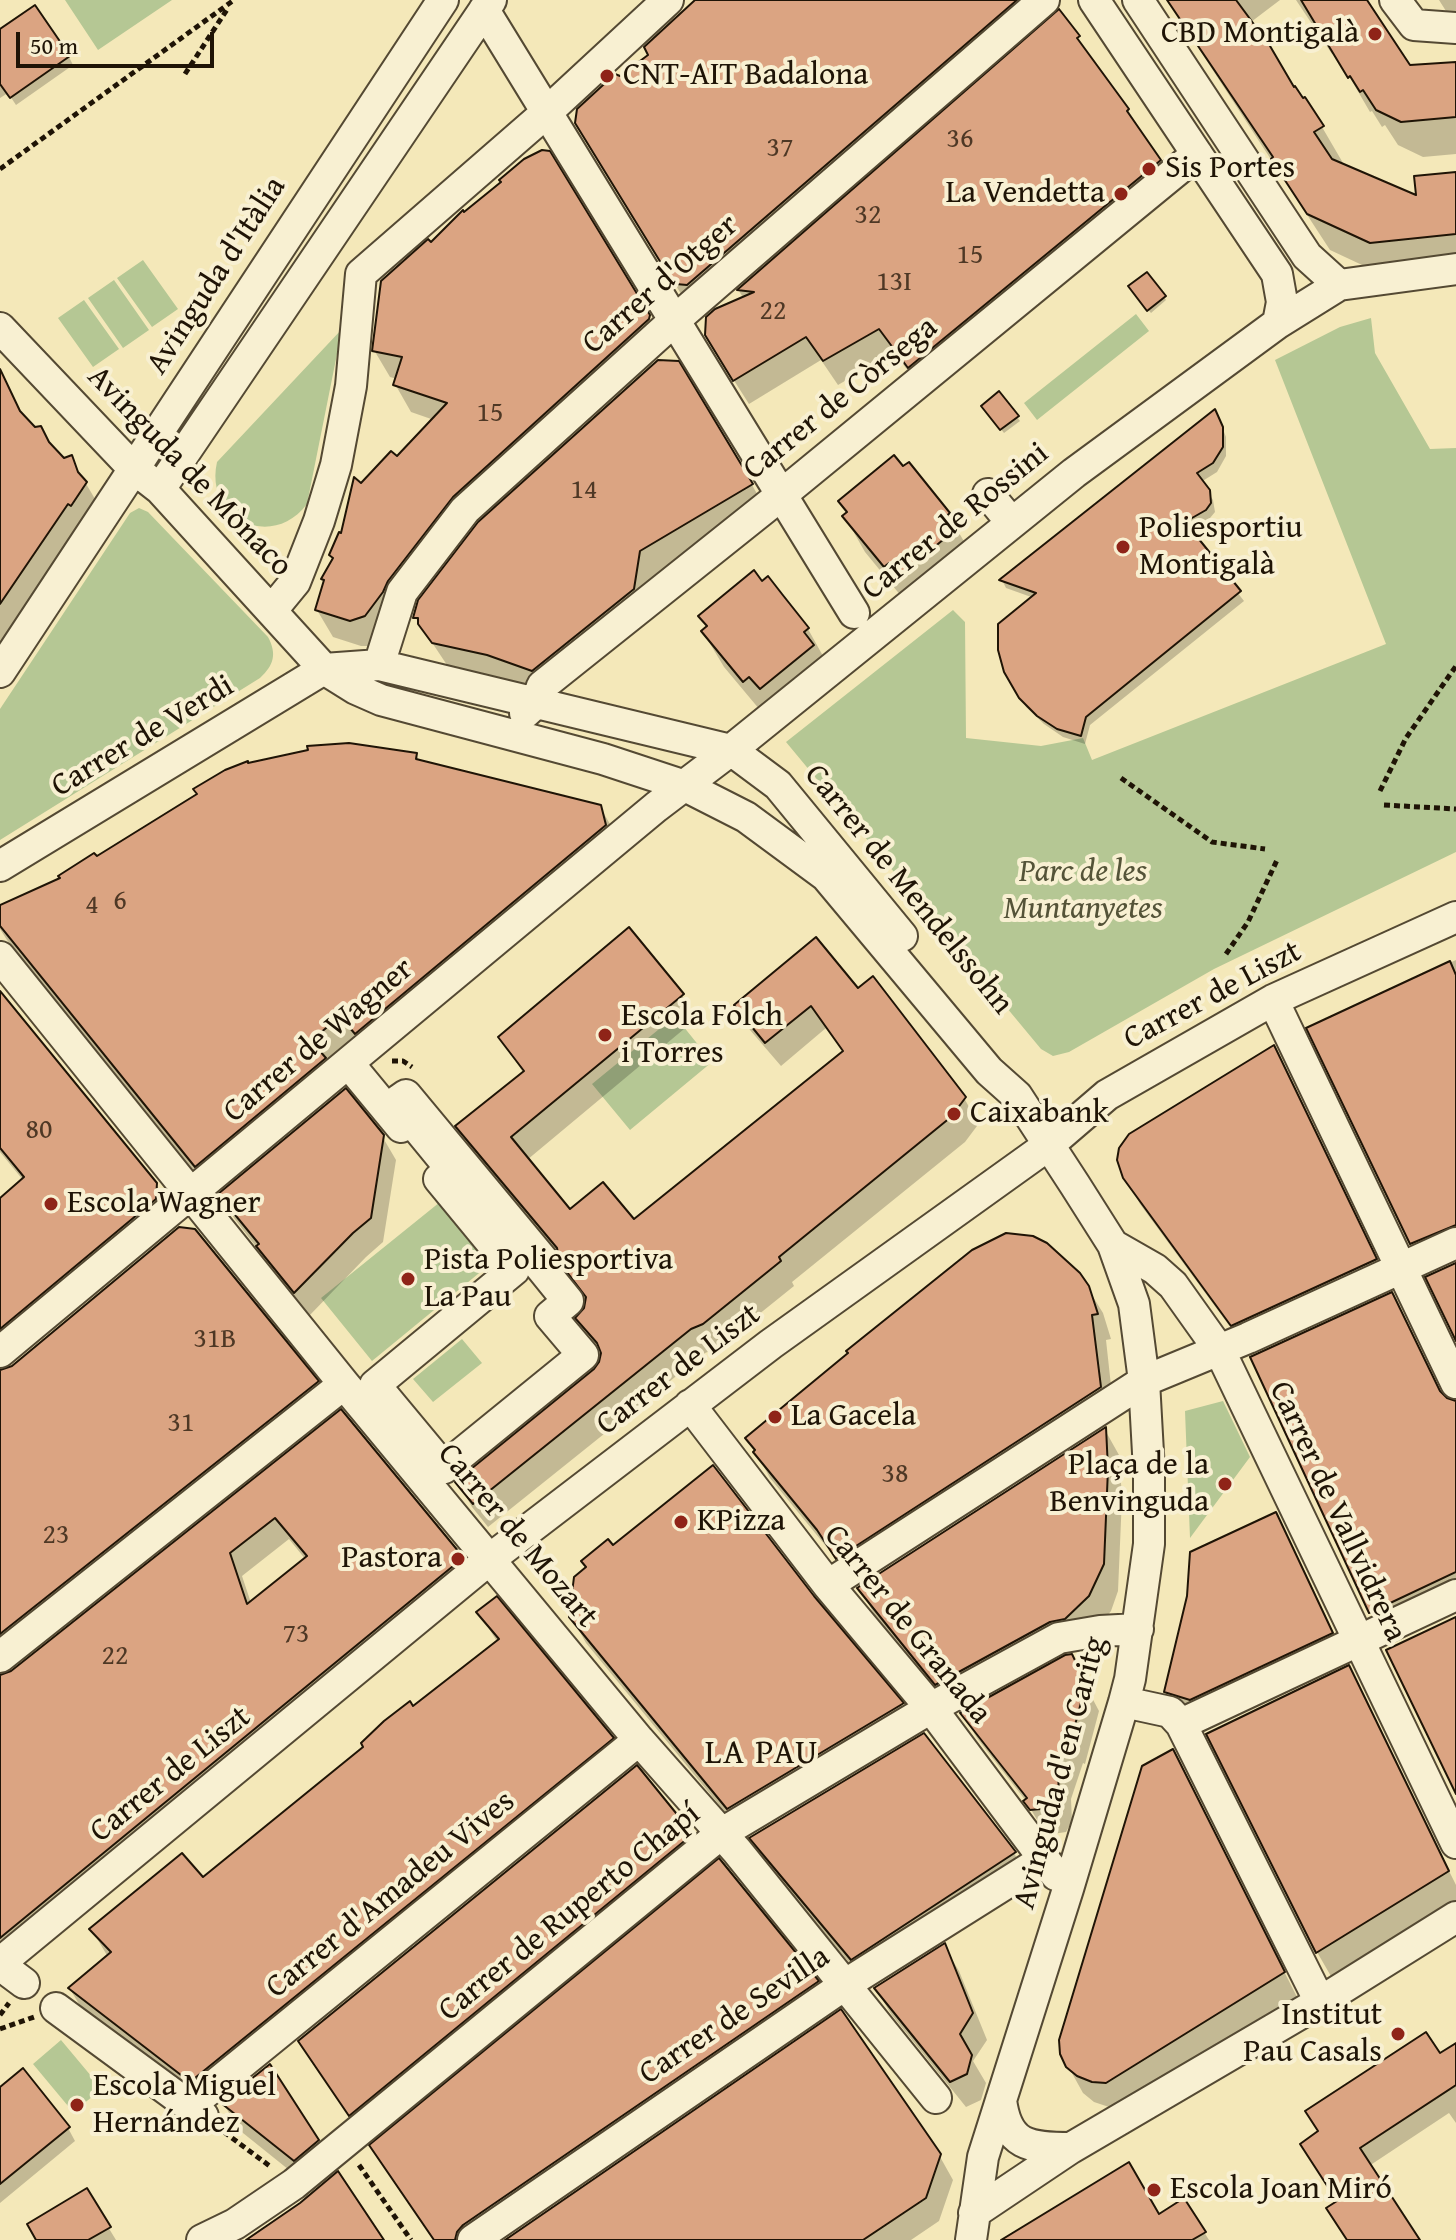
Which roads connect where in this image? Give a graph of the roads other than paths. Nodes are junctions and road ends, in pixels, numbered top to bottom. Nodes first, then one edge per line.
1 (443, 0) edge
2 (668, 0) edge
3 (1044, 0) edge
4 (1094, 0) edge
5 (1138, 0) edge
6 (1395, 0) edge
7 (488, 5) edge
8 (1456, 28) edge
9 (546, 113) junction
10 (1197, 154) junction
11 (1456, 269) edge
12 (1339, 285) junction
13 (675, 320) junction
14 (1278, 323) junction
15 (0, 328) edge
16 (133, 468) junction
17 (160, 489) junction
18 (988, 494) dead end
19 (780, 496) junction
20 (1012, 523) junction
21 (272, 610) junction
22 (854, 613) dead end
23 (379, 665) junction
24 (324, 669) junction
25 (0, 672) edge
26 (537, 702) junction
27 (433, 713) junction
28 (731, 750) junction
29 (685, 786) junction
30 (0, 866) edge
31 (1454, 923) edge
32 (0, 957) edge
33 (1273, 1000) junction
34 (349, 1064) junction
35 (1012, 1090) junction
36 (1050, 1144) junction
37 (438, 1171) dead end
38 (191, 1194) junction
39 (1456, 1243) edge
40 (1113, 1245) junction
41 (543, 1260) joint
42 (1402, 1269) junction
43 (1220, 1351) junction
44 (0, 1352) edge
45 (1144, 1381) junction
46 (1456, 1383) edge
47 (344, 1384) junction
48 (690, 1405) junction
49 (490, 1559) junction
50 (828, 1585) junction
51 (1456, 1595) edge
52 (1138, 1629) junction
53 (1359, 1640) junction
54 (0, 1657) edge
55 (1124, 1702) junction
56 (931, 1708) junction
57 (1181, 1724) junction
58 (639, 1740) junction
59 (722, 1833) junction
60 (1456, 1843) edge
61 (1043, 1860) junction
62 (1068, 1889) junction
63 (1456, 1917) edge
64 (8, 1970) edge
65 (846, 1984) junction
66 (1320, 2002) junction
67 (56, 2008) dead end
68 (936, 2098) dead end
69 (1001, 2100) junction
70 (1071, 2148) junction
71 (973, 2227) edge
72 (202, 2240) edge
73 (473, 2240) edge

1 - 16 street, Avinguda d'Itàlia
2 - 9 street
3 - 13 street, Carrer d'Otger
4 - 10 street
5 - 12 street
6 - 8 street
7 - 9 street
7 - 17 street
9 - 13 street
9 - 21 street
10 - 14 street
10 - 19 street, Carrer de Còrsega
11 - 12 street
12 - 14 street, Carrer de Rossini
13 - 19 street
13 - 23 street, Carrer d'Otger
14 - 20 street, Carrer de Rossini
15 - 16 street, Avinguda de Mònaco
16 - 17 street, Avinguda de Mònaco
16 - 25 street, Avinguda d'Itàlia
17 - 21 street, Avinguda de Mònaco
18 - 20 street
19 - 22 street
19 - 26 street, Carrer de Còrsega
20 - 28 street, Carrer de Rossini
21 - 24 street, Avinguda de Mònaco
23 - 24 street
23 - 26 street
24 - 27 street, Avinguda de Mònaco
24 - 30 street, Carrer de Verdi
26 - 27 street, Avinguda de Mònaco
26 - 28 street
27 - 29 street, Avinguda de Mònaco
28 - 29 street, Carrer de Rossini
28 - 35 street, Carrer de Mendelssohn
29 - 34 street, Carrer de Wagner
29 - 35 street, Carrer de Mendelssohn
31 - 33 street, Carrer de Liszt
32 - 38 street, Carrer de Mozart
33 - 36 street, Carrer de Liszt
33 - 42 street
34 - 37 street
34 - 38 street, Carrer de Wagner
35 - 36 street, Carrer de Mendelssohn
36 - 40 street, Avinguda d'en Caritg
36 - 48 street, Carrer de Liszt
38 - 44 street, Carrer de Wagner
38 - 47 street, Carrer de Mozart
39 - 42 street
40 - 43 street, Carrer de Vallvidrera
40 - 45 street, Avinguda d'en Caritg
41 - 41 street
42 - 43 street
42 - 46 street
43 - 45 street
43 - 53 street, Carrer de Vallvidrera
45 - 50 street
45 - 52 street, Avinguda d'en Caritg
47 - 49 street, Carrer de Mozart
47 - 54 street
48 - 49 street, Carrer de Liszt
48 - 50 street, Carrer de Granada
49 - 58 street, Carrer de Mozart
49 - 64 street, Carrer de Liszt
50 - 56 street, Carrer de Granada
51 - 53 street
52 - 55 street, Avinguda d'en Caritg
52 - 56 street, Carrer de Ruperto Chapí
53 - 57 street
53 - 60 street, Carrer de Vallvidrera
55 - 57 street
55 - 62 street, Avinguda d'en Caritg
56 - 59 street, Carrer de Ruperto Chapí
56 - 61 street, Carrer de Granada
57 - 66 street
58 - 59 street, Carrer de Mozart
58 - 67 street, Carrer d'Amadeu Vives
59 - 65 street, Carrer de Mozart
59 - 72 street, Carrer de Ruperto Chapí
61 - 62 street, Carrer de Granada
61 - 65 street, Carrer de Sevilla
62 - 69 street, Avinguda d'en Caritg
63 - 66 street
65 - 68 street, Carrer de Mozart
65 - 73 street, Carrer de Sevilla
66 - 70 street
69 - 70 street
69 - 71 street, Avinguda d'en Caritg
70 - 71 street

